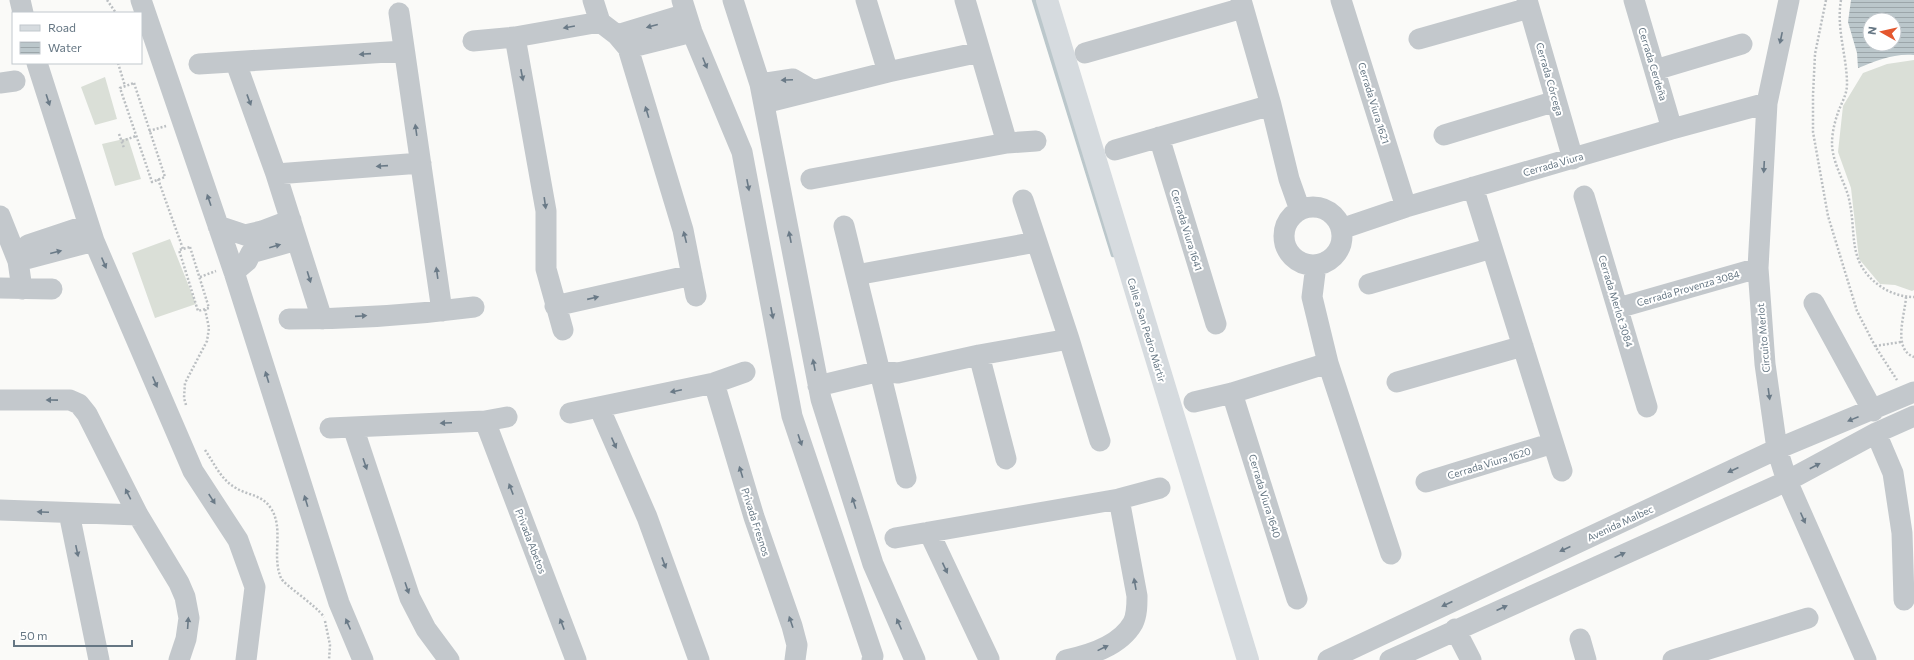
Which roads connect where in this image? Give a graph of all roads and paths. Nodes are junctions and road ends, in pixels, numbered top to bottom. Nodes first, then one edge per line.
1 (20, 0) edge
2 (108, 0) edge
3 (141, 0) edge
4 (593, 0) edge
5 (733, 0) edge
6 (866, 0) edge
7 (965, 0) edge
8 (1047, 0) edge
9 (1341, 0) edge
10 (1634, 0) edge
11 (1789, 0) edge
12 (1826, 0) edge
13 (1841, 0) edge
14 (1242, 4) edge
15 (1528, 4) edge
16 (23, 12) edge
17 (115, 12) edge
18 (399, 13) dead end
19 (687, 15) edge
20 (600, 22) junction
21 (515, 37) junction
22 (1419, 40) dead end
23 (473, 41) dead end
24 (623, 42) junction
25 (1742, 44) dead end
26 (404, 51) junction
27 (980, 52) junction
28 (1085, 53) dead end
29 (236, 63) junction
30 (37, 64) edge
31 (118, 64) edge
32 (199, 64) dead end
33 (1655, 70) junction
34 (888, 72) junction
35 (125, 86) junction
36 (762, 93) junction
37 (1556, 101) junction
38 (1767, 103) junction
39 (1271, 105) junction
40 (1672, 128) junction
41 (119, 134) dead end
42 (1444, 135) dead end
43 (136, 136) junction
44 (1159, 137) junction
45 (122, 141) junction
46 (1036, 141) dead end
47 (1007, 143) junction
48 (124, 148) dead end
49 (1115, 150) dead end
50 (1573, 159) junction
51 (421, 163) junction
52 (276, 174) junction
53 (158, 179) junction
54 (811, 179) dead end
55 (1473, 187) junction
56 (1584, 196) dead end
57 (1023, 200) dead end
58 (1406, 207) junction
59 (1300, 210) junction
60 (0, 216) edge
61 (218, 226) junction
62 (844, 226) dead end
63 (1341, 229) junction
64 (294, 230) junction
65 (91, 233) junction
66 (1036, 242) junction
67 (248, 244) junction
68 (1492, 248) junction
69 (183, 249) junction
70 (16, 255) junction
71 (1316, 265) junction
72 (1758, 268) junction
73 (234, 272) junction
74 (692, 275) junction
75 (856, 275) junction
76 (1369, 284) dead end
77 (0, 288) edge
78 (22, 289) junction
79 (52, 289) dead end
80 (696, 296) dead end
81 (1906, 297) junction
82 (1914, 297) edge
83 (1814, 303) dead end
84 (555, 306) junction
85 (474, 307) dead end
86 (1618, 308) junction
87 (205, 309) junction
88 (442, 311) junction
89 (289, 319) dead end
90 (322, 319) junction
91 (1216, 324) dead end
92 (563, 330) dead end
93 (1069, 339) junction
94 (1901, 342) junction
95 (1523, 346) junction
96 (1875, 346) junction
97 (979, 355) junction
98 (1914, 358) edge
99 (1328, 363) junction
100 (744, 372) dead end
101 (887, 376) junction
102 (1397, 382) dead end
103 (714, 383) junction
104 (819, 393) junction
105 (1232, 393) junction
106 (1911, 394) edge
107 (0, 400) edge
108 (1194, 402) dead end
109 (186, 406) dead end
110 (599, 407) junction
111 (1647, 407) dead end
112 (1873, 411) junction
113 (570, 413) dead end
114 (1914, 416) edge
115 (507, 417) dead end
116 (485, 421) junction
117 (353, 427) junction
118 (330, 428) dead end
119 (1876, 433) junction
120 (1100, 441) dead end
121 (1553, 443) junction
122 (203, 447) dead end
123 (1778, 449) junction
124 (1006, 459) dead end
125 (1562, 470) dead end
126 (906, 478) dead end
127 (1787, 481) junction
128 (1426, 482) dead end
129 (1160, 488) dead end
130 (1119, 499) junction
131 (0, 510) edge
132 (69, 513) junction
133 (138, 515) junction
134 (929, 532) junction
135 (895, 538) dead end
136 (1391, 554) dead end
137 (1297, 600) dead end
138 (1904, 600) dead end
139 (1808, 618) dead end
140 (1455, 629) junction
141 (1580, 639) dead end
142 (99, 660) edge
143 (179, 660) edge
144 (246, 660) edge
145 (329, 660) edge
146 (363, 660) edge
147 (449, 660) edge
148 (576, 660) edge
149 (699, 660) edge
150 (794, 660) edge
151 (872, 660) edge
152 (915, 660) edge
153 (990, 660) edge
154 (1066, 660) edge
155 (1248, 660) edge
156 (1328, 660) edge
157 (1390, 660) edge
158 (1471, 660) edge
159 (1586, 660) edge
160 (1673, 660) edge
161 (1866, 660) edge

1 - 16 street
2 - 17 path
61 -> 3 street
4 - 20 street
5 - 36 street
6 - 34 street
7 - 27 street
8 - 155 main road, Calle a San Pedro Mártir
9 - 58 street, Cerrada Viura 1621
10 - 33 street, Cerrada Cerdeña
11 -> 38 street, Circuito Merlot
12 - 96 path
13 - 81 path
14 - 28 street
14 - 39 street
15 - 22 street
15 - 37 street, Cerrada Córcega
18 - 26 street
19 - 24 street
19 -> 151 street
20 -> 21 street
20 - 24 street
21 - 23 street
21 -> 84 street
74 -> 24 street
25 - 33 street
26 -> 29 street
51 -> 26 street
27 - 34 street
27 - 47 street
29 - 32 street
29 -> 52 street
30 -> 65 street
31 - 35 path
33 - 40 street, Cerrada Cerdeña
34 - 36 street
35 - 43 path
35 - 53 path
104 -> 36 street
37 - 42 street
37 - 50 street, Cerrada Córcega
38 - 40 street, Cerrada Viura
38 -> 72 street, Circuito Merlot
39 - 44 street
39 - 59 street
40 - 50 street, Cerrada Viura
41 - 45 path
43 - 45 path
43 - 53 path
44 - 49 street
44 - 91 street, Cerrada Viura 1641
45 - 48 path
46 - 47 street
47 - 54 street
50 - 55 street, Cerrada Viura
51 -> 52 street
88 -> 51 street
52 - 64 street
53 - 69 path
55 - 58 street, Cerrada Viura
55 - 68 street
56 - 86 street, Cerrada Merlot 3084
57 - 66 street
58 - 63 street, Cerrada Viura
59 - 63 street
59 - 71 street
60 - 70 street
61 - 67 street
61 - 73 street
62 - 75 street
63 - 71 street
64 - 67 street
64 -> 90 street
65 - 70 street
65 -> 144 street
66 - 75 street
66 - 93 street
67 - 73 street
68 - 76 street
68 - 95 street
69 - 87 path
69 - 87 path
70 - 78 street
71 - 99 street
72 - 86 street, Cerrada Provenza 3084
72 -> 123 street, Circuito Merlot
146 -> 73 street
74 - 80 street
84 -> 74 street
75 - 101 street
77 - 78 street
78 - 79 street
81 - 82 path
81 - 94 path
83 - 112 street
84 - 92 street
85 - 88 street
86 - 111 street, Cerrada Merlot 3084
87 - 109 path
90 -> 88 street
89 - 90 street
93 - 97 street
93 - 120 street
94 - 96 path
94 - 98 path
95 - 102 street
95 - 121 street
96 - 106 path
97 - 101 street
97 - 124 street
99 - 105 street
99 - 136 street
100 - 103 street
101 - 104 street
101 - 126 street
103 -> 110 street
150 -> 103 street, Privada Fresnos
152 -> 104 street
105 - 108 street
105 - 137 street, Cerrada Viura 1640
106 - 112 street, Avenida Malbec
133 -> 107 street
110 - 113 street
110 -> 149 street
112 -> 123 street, Avenida Malbec
114 - 119 street
115 - 116 street
116 -> 117 street
148 -> 116 street, Privada Abetos
117 - 118 street
117 -> 147 street
127 -> 119 street
119 - 138 street
121 - 125 street
121 - 128 street, Cerrada Viura 1620
122 - 145 path
123 - 127 street, Circuito Merlot
123 -> 156 street, Avenida Malbec
140 -> 127 street
127 -> 161 street, Circuito Merlot
129 - 130 street
130 - 134 street
154 -> 130 street
132 -> 131 street
132 - 133 street
132 -> 142 street
143 -> 133 street
134 - 135 street
134 -> 153 street
139 - 160 street
140 - 157 street
140 - 158 street
141 - 159 street

